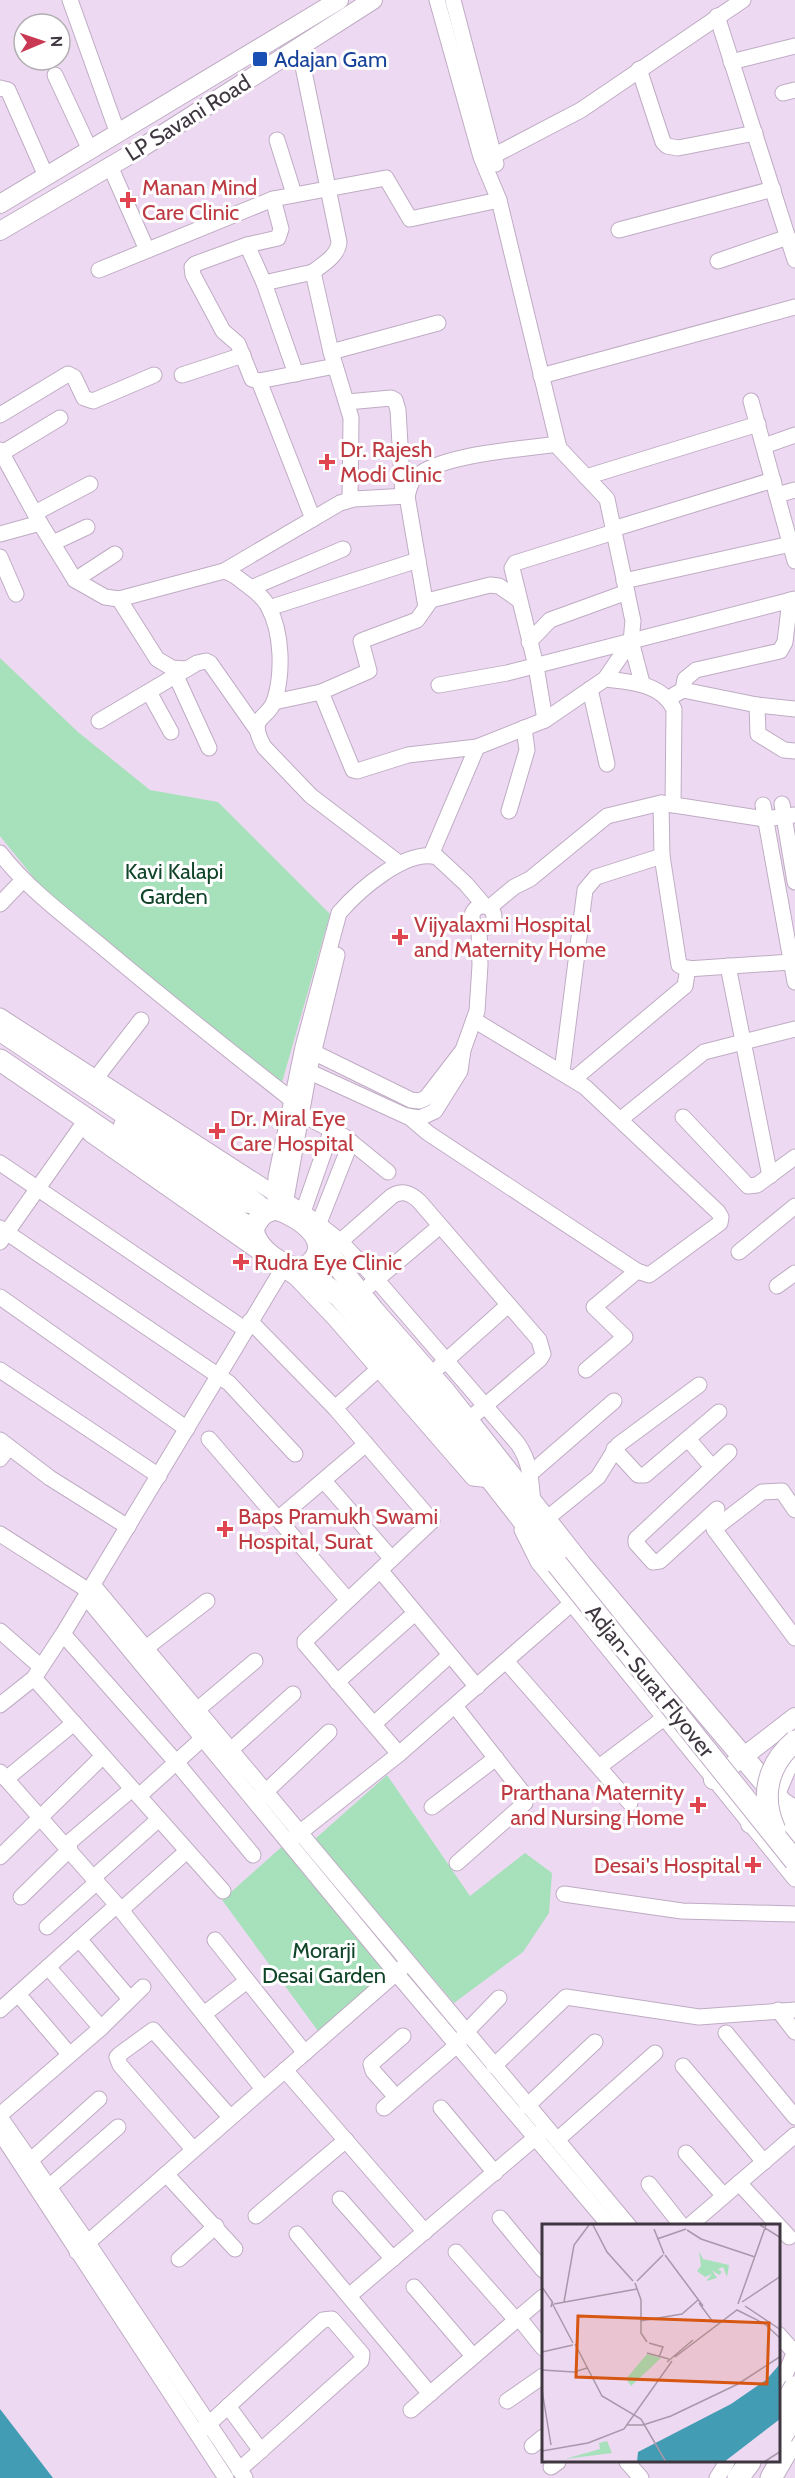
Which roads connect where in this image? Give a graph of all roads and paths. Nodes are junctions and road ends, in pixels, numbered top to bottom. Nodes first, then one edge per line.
1 (70, 0) edge
2 (339, 0) edge
3 (373, 0) edge
4 (437, 0) edge
5 (453, 0) edge
6 (743, 0) edge
7 (717, 16) junction
8 (795, 46) edge
9 (298, 47) junction
10 (731, 62) junction
11 (639, 69) junction
12 (55, 75) dead end
13 (0, 88) edge
14 (118, 134) junction
15 (755, 134) junction
16 (277, 140) dead end
17 (90, 150) junction
18 (495, 155) junction
19 (110, 166) junction
20 (46, 176) junction
21 (327, 189) junction
22 (773, 189) junction
23 (294, 194) junction
24 (273, 199) junction
25 (499, 200) junction
26 (1, 201) edge
27 (619, 230) dead end
28 (0, 231) edge
29 (788, 237) junction
30 (247, 245) junction
31 (147, 250) junction
32 (795, 260) edge
33 (718, 261) dead end
34 (99, 270) dead end
35 (314, 272) junction
36 (264, 283) junction
37 (795, 307) edge
38 (438, 323) dead end
39 (243, 355) junction
40 (333, 359) junction
41 (296, 374) junction
42 (154, 375) dead end
43 (182, 375) dead end
44 (541, 376) junction
45 (259, 381) junction
46 (752, 401) dead end
47 (347, 402) junction
48 (0, 415) edge
49 (60, 417) dead end
50 (758, 424) junction
51 (795, 435) edge
52 (558, 444) junction
53 (764, 446) junction
54 (1, 452) edge
55 (586, 477) junction
56 (773, 480) junction
57 (90, 484) dead end
58 (795, 490) edge
59 (777, 495) junction
60 (405, 496) junction
61 (350, 500) junction
62 (37, 518) junction
63 (313, 519) junction
64 (87, 527) dead end
65 (614, 530) junction
66 (0, 534) edge
67 (53, 543) junction
68 (793, 544) edge
69 (343, 549) dead end
70 (115, 554) dead end
71 (0, 557) edge
72 (418, 560) junction
73 (795, 561) edge
74 (224, 571) junction
75 (75, 580) junction
76 (626, 586) junction
77 (251, 588) junction
78 (16, 594) dead end
79 (119, 599) junction
80 (793, 599) edge
81 (519, 600) junction
82 (426, 607) junction
83 (269, 608) junction
84 (631, 641) junction
85 (529, 642) junction
86 (536, 666) junction
87 (181, 673) junction
88 (605, 679) junction
89 (642, 683) junction
90 (439, 685) dead end
91 (590, 689) junction
92 (683, 690) junction
93 (149, 692) junction
94 (321, 692) junction
95 (669, 698) junction
96 (274, 702) junction
97 (757, 705) junction
98 (795, 709) edge
99 (545, 720) junction
100 (99, 721) dead end
101 (525, 728) junction
102 (257, 730) junction
103 (171, 732) dead end
104 (477, 747) junction
105 (209, 748) dead end
106 (795, 751) edge
107 (607, 764) dead end
108 (667, 804) junction
109 (509, 810) dead end
110 (789, 810) edge
111 (764, 812) junction
112 (1, 855) edge
113 (431, 855) junction
114 (662, 856) junction
115 (399, 863) junction
116 (23, 880) junction
117 (795, 882) edge
118 (0, 904) edge
119 (486, 909) junction
120 (791, 962) junction
121 (728, 966) junction
122 (688, 968) junction
123 (795, 982) edge
124 (0, 1016) edge
125 (141, 1020) dead end
126 (474, 1020) junction
127 (795, 1029) edge
128 (0, 1030) edge
129 (0, 1041) edge
130 (743, 1042) junction
131 (309, 1050) junction
132 (464, 1050) junction
133 (0, 1052) edge
134 (0, 1060) edge
135 (304, 1069) junction
136 (0, 1070) edge
137 (568, 1076) junction
138 (96, 1078) junction
139 (292, 1100) junction
140 (301, 1113) junction
141 (408, 1116) junction
142 (683, 1117) dead end
143 (621, 1119) junction
144 (81, 1127) junction
145 (332, 1129) junction
146 (351, 1142) junction
147 (795, 1157) edge
148 (0, 1163) edge
149 (388, 1172) dead end
150 (770, 1176) junction
151 (38, 1187) junction
152 (795, 1206) edge
153 (278, 1207) junction
154 (440, 1226) junction
155 (250, 1228) junction
156 (2, 1234) edge
157 (326, 1240) junction
158 (739, 1252) dead end
159 (291, 1268) junction
160 (637, 1271) junction
161 (795, 1273) edge
162 (376, 1279) junction
163 (777, 1286) dead end
164 (0, 1297) edge
165 (347, 1306) junction
166 (507, 1306) junction
167 (248, 1326) junction
168 (446, 1361) junction
169 (385, 1363) junction
170 (0, 1370) edge
171 (586, 1370) dead end
172 (430, 1375) junction
173 (219, 1376) junction
174 (699, 1385) dead end
175 (614, 1401) dead end
176 (485, 1406) junction
177 (335, 1408) junction
178 (719, 1412) dead end
179 (467, 1421) junction
180 (187, 1428) junction
181 (209, 1439) dead end
182 (688, 1439) junction
183 (366, 1444) junction
184 (3, 1449) edge
185 (614, 1449) junction
186 (729, 1452) dead end
187 (295, 1454) dead end
188 (712, 1467) junction
189 (531, 1473) junction
190 (159, 1476) junction
191 (324, 1481) junction
192 (507, 1500) junction
193 (717, 1509) dead end
194 (795, 1510) edge
195 (539, 1513) junction
196 (279, 1518) junction
197 (128, 1527) junction
198 (0, 1534) edge
199 (391, 1558) junction
200 (380, 1570) junction
201 (89, 1591) junction
202 (347, 1599) junction
203 (207, 1600) dead end
204 (572, 1603) junction
205 (415, 1613) junction
206 (0, 1631) edge
207 (63, 1634) junction
208 (795, 1638) edge
209 (141, 1652) junction
210 (450, 1655) junction
211 (255, 1661) dead end
212 (506, 1661) junction
213 (38, 1672) junction
214 (338, 1682) junction
215 (477, 1687) junction
216 (293, 1694) dead end
217 (0, 1705) edge
218 (455, 1706) junction
219 (192, 1714) junction
220 (664, 1718) junction
221 (795, 1718) edge
222 (74, 1723) junction
223 (374, 1724) junction
224 (328, 1732) dead end
225 (203, 1738) junction
226 (795, 1741) edge
227 (399, 1754) junction
228 (225, 1755) junction
229 (103, 1756) junction
230 (744, 1757) junction
231 (496, 1758) junction
232 (795, 1761) edge
233 (176, 1762) junction
234 (599, 1767) junction
235 (3, 1775) edge
236 (713, 1779) junction
237 (135, 1793) junction
238 (260, 1797) junction
239 (630, 1803) dead end
240 (784, 1803) edge
241 (432, 1807) dead end
242 (41, 1818) junction
243 (159, 1819) junction
244 (750, 1824) junction
245 (294, 1837) junction
246 (791, 1846) edge
247 (68, 1847) junction
248 (187, 1851) junction
249 (253, 1856) dead end
250 (0, 1857) edge
251 (457, 1863) dead end
252 (96, 1879) junction
253 (795, 1879) edge
254 (223, 1891) dead end
255 (564, 1894) dead end
256 (21, 1897) dead end
257 (119, 1907) junction
258 (795, 1914) edge
259 (47, 1927) dead end
260 (79, 1939) junction
261 (215, 1940) dead end
262 (408, 1963) junction
263 (48, 1966) junction
264 (396, 1973) junction
265 (247, 1981) junction
266 (142, 1987) dead end
267 (18, 1994) junction
268 (499, 1998) dead end
269 (130, 1999) junction
270 (0, 2010) edge
271 (778, 2010) junction
272 (795, 2010) edge
273 (204, 2014) junction
274 (101, 2028) junction
275 (467, 2031) junction
276 (795, 2032) edge
277 (726, 2033) dead end
278 (403, 2036) dead end
279 (595, 2042) dead end
280 (458, 2045) junction
281 (304, 2053) junction
282 (656, 2053) dead end
283 (69, 2054) junction
284 (494, 2066) junction
285 (683, 2066) dead end
286 (285, 2070) junction
287 (263, 2089) junction
288 (396, 2097) junction
289 (99, 2099) dead end
290 (527, 2106) junction
291 (384, 2108) dead end
292 (441, 2108) dead end
293 (0, 2116) edge
294 (230, 2117) junction
295 (795, 2118) edge
296 (118, 2127) dead end
297 (0, 2133) edge
298 (541, 2133) junction
299 (794, 2137) edge
300 (346, 2140) junction
301 (557, 2140) junction
302 (193, 2149) junction
303 (686, 2152) dead end
304 (31, 2160) junction
305 (764, 2162) junction
306 (495, 2173) junction
307 (166, 2174) junction
308 (739, 2183) junction
309 (649, 2184) dead end
310 (49, 2187) junction
311 (724, 2196) junction
312 (340, 2199) dead end
313 (256, 2216) dead end
314 (500, 2218) dead end
315 (609, 2224) edge
316 (627, 2224) edge
317 (680, 2224) edge
318 (691, 2224) edge
319 (777, 2224) edge
320 (216, 2226) junction
321 (780, 2227) edge
322 (425, 2232) junction
323 (297, 2234) dead end
324 (789, 2237) dead end
325 (83, 2247) junction
326 (235, 2249) dead end
327 (456, 2252) dead end
328 (179, 2259) dead end
329 (393, 2259) junction
330 (542, 2269) edge
331 (414, 2287) dead end
332 (350, 2295) junction
333 (542, 2298) edge
334 (518, 2319) junction
335 (780, 2336) edge
336 (542, 2347) edge
337 (795, 2351) edge
338 (473, 2356) junction
339 (780, 2363) edge
340 (542, 2377) edge
341 (782, 2392) edge
342 (430, 2394) junction
343 (507, 2401) dead end
344 (795, 2403) edge
345 (228, 2406) junction
346 (411, 2410) dead end
347 (795, 2416) edge
348 (203, 2429) junction
349 (795, 2438) edge
350 (780, 2439) edge
351 (261, 2451) junction
352 (795, 2461) edge
353 (628, 2463) edge
354 (726, 2463) edge
355 (749, 2463) edge
356 (766, 2463) edge
357 (237, 2475) edge
358 (641, 2478) edge
359 (717, 2478) edge
360 (738, 2478) edge
361 (757, 2478) edge
362 (771, 2478) edge
363 (784, 2478) edge

1 - 14 street
2 - 14 main road, LP Savani Road
3 - 9 main road, LP Savani Road
4 - 25 street
5 - 18 street
6 - 7 street
7 - 10 street
7 - 11 street
8 - 10 street
9 - 19 main road, LP Savani Road
9 - 21 street
10 - 15 street
11 - 15 street
11 - 18 street
12 - 17 street
13 - 20 street
14 - 17 main road, LP Savani Road
15 - 22 street
16 - 23 street
17 - 20 main road, LP Savani Road
18 - 25 street
19 - 28 main road, LP Savani Road
19 - 31 street
20 - 26 main road, LP Savani Road
21 - 23 street
21 - 25 street
21 - 35 street
22 - 27 street
22 - 29 street
23 - 24 street
24 - 30 street
24 - 31 street
25 - 44 street
29 - 32 street
29 - 33 street
30 - 36 street
30 - 39 street
31 - 34 street
35 - 36 street
35 - 40 street
36 - 41 street
37 - 44 street
38 - 40 street
39 - 43 street
39 - 45 street
40 - 41 street
40 - 47 street
41 - 45 street
42 - 48 street
44 - 52 street
45 - 63 street
46 - 50 street
47 - 60 street
47 - 61 street
49 - 54 street
50 - 53 street
50 - 55 street
51 - 53 street
52 - 55 street
52 - 60 street
53 - 56 street
54 - 62 street
55 - 65 street
56 - 59 street
56 - 65 street
57 - 62 street
58 - 59 street
59 - 68 street
60 - 61 street
60 - 72 street
61 - 63 street
62 - 66 street
62 - 67 street
63 - 74 street
64 - 67 street
65 - 76 street
65 - 81 street
67 - 75 street
68 - 73 street
68 - 76 street
69 - 77 street
70 - 75 street
71 - 78 street
72 - 82 street
72 - 83 street
74 - 77 street
74 - 79 street
75 - 79 street
76 - 84 street
76 - 85 street
77 - 83 street
79 - 87 street
80 - 84 street
80 - 92 street
81 - 82 street
81 - 85 street
82 - 94 street
83 - 96 street
84 - 86 street
84 - 88 street
84 - 89 street
85 - 86 street
86 - 90 street
86 - 99 street
87 - 93 street
87 - 102 street
87 - 105 street
88 - 89 street
88 - 91 street
89 - 95 street
91 - 99 street
91 - 107 street
92 - 95 street
92 - 97 street
93 - 100 street
93 - 103 street
94 - 96 street
94 - 104 street
95 - 108 street
96 - 102 street
97 - 98 street
97 - 106 street
99 - 101 street
101 - 104 street
101 - 109 street
102 - 115 street
104 - 113 street
108 - 111 street
108 - 114 street
108 - 119 street
110 - 111 street
110 - 117 street
111 - 120 street
112 - 116 street
113 - 115 street
113 - 119 street
114 - 122 street
114 - 137 street
115 - 131 street
116 - 118 street
116 - 139 street
119 - 126 street
120 - 121 street
120 - 123 street
121 - 122 street
121 - 130 street
122 - 137 street
124 - 138 street
125 - 138 street
126 - 132 street
126 - 137 street
127 - 130 street
128 - 153 highway
129 - 153 main road
130 - 143 street
130 - 150 street
131 - 132 street
131 - 135 street
132 - 141 street
133 - 155 main road
134 - 155 highway
135 - 139 street
135 - 140 street
135 - 141 street
136 - 144 street
137 - 143 street
138 - 153 street
139 - 153 street
140 - 145 street
140 - 153 street
141 - 160 street
142 - 150 street
143 - 160 street
144 - 151 street
144 - 159 street
145 - 146 street
145 - 153 street
146 - 149 street
146 - 157 street
147 - 150 street
148 - 151 street
151 - 156 street
151 - 167 street
152 - 158 street
153 - 155 highway
153 - 157 highway
154 - 157 street
154 - 162 street
154 - 166 street
155 - 159 highway
156 - 173 street
157 - 159 highway
157 - 162 street
157 - 165 highway
159 - 165 highway
159 - 167 street
160 - 171 street
161 - 163 street
162 - 165 street
162 - 168 street
164 - 180 street
165 - 169 highway, Adjan- Surat Flyover
165 - 172 highway
166 - 168 street
166 - 176 street
167 - 173 street
167 - 177 street
168 - 172 street
168 - 176 street
169 - 177 street
169 - 192 highway, Adjan- Surat Flyover
170 - 190 street
172 - 179 highway
173 - 180 street
173 - 187 street
174 - 185 street
175 - 189 street
176 - 179 street
176 - 189 street
177 - 183 street
178 - 182 street
179 - 195 highway
180 - 190 street
181 - 196 street
182 - 185 street
182 - 188 street
183 - 191 street
183 - 199 street
184 - 197 street
185 - 195 street
186 - 188 street
188 - 193 street
189 - 195 street
190 - 197 street
191 - 196 street
191 - 199 street
192 - 204 street
192 - 246 highway, Adjan- Surat Flyover, bridge
194 - 208 street
195 - 230 highway
196 - 202 street
197 - 201 street
198 - 201 street
199 - 200 street
200 - 202 street
200 - 205 street
201 - 207 street
201 - 209 street
202 - 214 street
203 - 209 street
204 - 212 street
204 - 220 street
205 - 210 street
205 - 214 street
206 - 213 street
207 - 213 street
207 - 233 street
209 - 219 street
210 - 215 street
210 - 223 street
211 - 219 street
212 - 215 street
212 - 234 street
213 - 217 street
213 - 222 street
214 - 223 street
215 - 218 street
216 - 228 street
218 - 227 street
218 - 231 street
219 - 225 street
219 - 228 street
220 - 234 street
220 - 236 street
221 - 230 main road
222 - 229 street
222 - 235 street
223 - 227 street
224 - 238 street
225 - 228 street
225 - 233 street
226 - 246 highway, bridge
227 - 245 street
228 - 238 street
229 - 237 street
229 - 242 street
230 - 236 main road
230 - 240 highway
231 - 241 street
231 - 251 street
232 - 240 main road
233 - 237 street
233 - 249 street
234 - 239 street
235 - 242 street
236 - 244 street
237 - 243 street
237 - 247 street
238 - 245 street
240 - 244 main road
240 - 246 highway
242 - 247 street
242 - 250 street
243 - 248 street
243 - 252 street
244 - 253 street
245 - 262 street
245 - 264 street
247 - 252 street
247 - 256 street
248 - 254 street
248 - 257 street
252 - 257 street
252 - 259 street
255 - 258 street
257 - 260 street
257 - 273 street
260 - 263 street
260 - 269 street
261 - 265 street
262 - 264 street
262 - 275 street
263 - 267 street
263 - 274 street
264 - 280 street
264 - 281 street
265 - 273 street
265 - 281 street
266 - 269 street
267 - 270 street
267 - 283 street
268 - 275 street
269 - 274 street
271 - 272 street
271 - 276 street
271 - 284 street
273 - 287 street
274 - 283 street
275 - 280 street
275 - 284 street
277 - 295 street
278 - 288 street
279 - 290 street
280 - 288 street
280 - 298 street
281 - 286 street
282 - 301 street
283 - 293 street
284 - 290 street
285 - 305 street
286 - 287 street
286 - 300 street
287 - 294 street
288 - 291 street
289 - 304 street
290 - 298 street
292 - 306 street
293 - 304 street
294 - 302 street
294 - 302 street
296 - 310 street
297 - 325 street
298 - 301 street
298 - 306 street
298 - 315 street
299 - 305 street
300 - 313 street
300 - 322 street
301 - 316 street
302 - 307 street
303 - 311 street
304 - 310 street
305 - 308 street
306 - 322 street
307 - 320 street
307 - 325 street
308 - 311 street
308 - 319 street
309 - 317 street
310 - 325 street
311 - 318 street
312 - 329 street
314 - 330 street
320 - 326 street
320 - 328 street
321 - 324 street
322 - 329 street
323 - 332 street
325 - 348 street
327 - 334 street
329 - 332 street
331 - 338 street
332 - 342 street
333 - 334 street
334 - 336 street
334 - 338 street
335 - 337 street
337 - 339 street
337 - 341 street
338 - 342 street
340 - 343 street
341 - 344 street
341 - 347 street
342 - 346 street
345 - 348 street
345 - 351 street
345 - 351 street
347 - 350 highway, bridge
348 - 357 street
349 - 362 highway
351 - 357 street
352 - 363 highway
353 - 358 street
354 - 359 street
355 - 360 highway
356 - 361 highway

